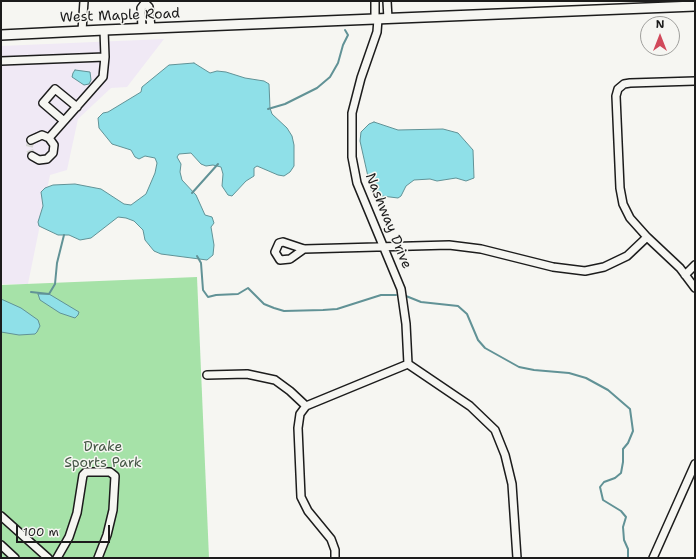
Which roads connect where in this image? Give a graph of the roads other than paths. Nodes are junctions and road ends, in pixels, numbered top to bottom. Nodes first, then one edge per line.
1 (84, 1) edge
2 (375, 1) edge
3 (387, 1) edge
4 (145, 2) edge
5 (679, 4) edge
6 (692, 5) edge
7 (388, 18) junction
8 (376, 19) junction
9 (146, 28) junction
10 (104, 30) junction
11 (82, 31) junction
12 (1, 35) edge
13 (105, 57) junction
14 (1, 61) edge
15 (695, 81) edge
16 (77, 106) junction
17 (64, 121) junction
18 (49, 138) junction
19 (31, 140) dead end
20 (32, 156) dead end
21 (647, 237) junction
22 (384, 247) junction
23 (304, 249) dead end
24 (695, 265) edge
25 (685, 275) junction
26 (695, 288) edge
27 (408, 364) junction
28 (207, 375) dead end
29 (306, 406) junction
30 (695, 464) edge
31 (1, 516) edge
32 (1, 545) edge
33 (15, 558) edge
34 (48, 558) edge
35 (58, 558) edge
36 (98, 558) edge
37 (335, 558) edge
38 (517, 558) edge
39 (654, 558) edge

1 - 11 street
2 - 8 street, Nashway Drive
3 - 7 street
4 - 9 street
5 - 6 main road, West Maple Road
5 - 7 main road, West Maple Road
7 - 8 main road, West Maple Road
8 - 9 main road, West Maple Road
8 - 22 street, Nashway Drive
9 - 10 main road, West Maple Road
10 - 11 main road, West Maple Road
10 - 13 street
11 - 12 main road, West Maple Road
13 - 14 street
13 - 16 street
15 - 21 street
16 - 17 street
16 - 17 street
17 - 18 street
18 - 19 street
18 - 20 street
21 - 22 street
21 - 25 street
22 - 23 street
22 - 27 street, Nashway Drive
24 - 25 street
25 - 26 street
27 - 29 street
27 - 38 street
28 - 29 street
29 - 37 street
30 - 39 street
31 - 34 street
32 - 33 street
35 - 36 street

